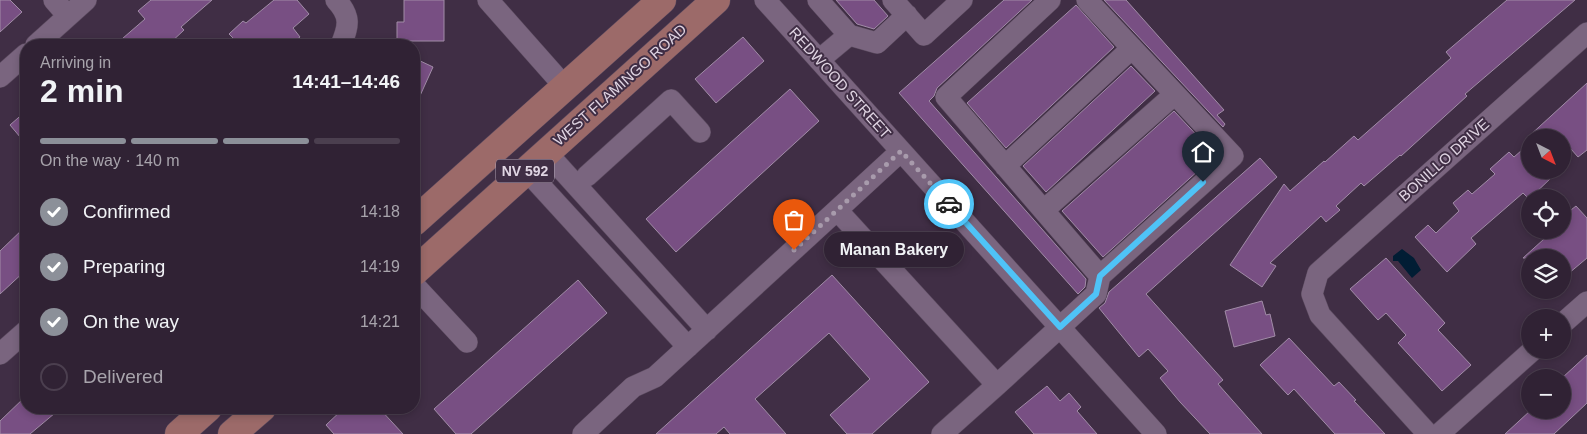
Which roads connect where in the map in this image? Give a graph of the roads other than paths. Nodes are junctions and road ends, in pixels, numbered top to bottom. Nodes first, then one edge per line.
1 (54, 0) edge
2 (86, 0) edge
3 (336, 0) edge
4 (488, 0) edge
5 (690, 0) edge
6 (716, 0) edge
7 (765, 0) edge
8 (818, 0) edge
9 (962, 0) edge
10 (1050, 0) edge
11 (1087, 0) edge
12 (657, 2) edge
13 (900, 8) edge
14 (68, 16) junction
15 (1587, 33) edge
16 (849, 35) junction
17 (345, 36) edge
18 (43, 39) edge
19 (670, 41) junction
20 (1132, 48) junction
21 (20, 59) edge
22 (595, 60) junction
23 (819, 60) junction
24 (637, 71) junction
25 (0, 77) edge
26 (565, 86) junction
27 (1175, 94) junction
28 (700, 132) dead end
29 (901, 151) junction
30 (546, 152) junction
31 (1005, 166) junction
32 (526, 170) junction
33 (587, 176) dead end
34 (837, 210) junction
35 (1044, 210) junction
36 (420, 217) edge
37 (420, 267) edge
38 (1100, 276) junction
39 (420, 291) edge
40 (1587, 302) edge
41 (1571, 316) edge
42 (1060, 327) junction
43 (707, 330) junction
44 (20, 336) edge
45 (466, 342) dead end
46 (688, 347) junction
47 (0, 354) edge
48 (1523, 359) edge
49 (997, 385) junction
50 (201, 414) edge
51 (239, 414) edge
52 (255, 414) edge
53 (178, 434) edge
54 (226, 434) edge
55 (232, 434) edge
56 (584, 434) edge
57 (942, 434) edge
58 (1156, 434) edge
59 (1428, 434) edge
60 (1439, 434) edge

1 - 14 street
2 - 14 street
3 - 17 street
4 - 26 street
5 - 19 main road
6 - 19 main road, WEST FLAMINGO ROAD / NV 592
7 - 23 street, REDWOOD STREET
8 - 16 street
9 - 13 street
10 - 31 street
11 - 20 street
12 - 22 main road, NV 592
13 - 16 street
14 - 18 street
15 - 59 street, BONILLO DRIVE
16 - 23 street
19 - 24 main road, WEST FLAMINGO ROAD / NV 592
20 - 27 street
20 - 31 street
21 - 25 street
22 - 24 main road
22 - 26 main road, NV 592
23 - 29 street, REDWOOD STREET
24 - 30 main road, WEST FLAMINGO ROAD / NV 592
26 - 36 main road, NV 592
27 - 35 street
27 - 38 street
28 - 33 street
29 - 34 street
29 - 42 street, REDWOOD STREET
30 - 32 main road, WEST FLAMINGO ROAD / NV 592
30 - 43 street
31 - 35 street
32 - 37 main road, WEST FLAMINGO ROAD / NV 592
32 - 46 street
34 - 43 street
34 - 49 street
35 - 38 street
38 - 42 street
39 - 45 street
40 - 41 street
42 - 49 street
42 - 58 street, REDWOOD STREET
43 - 46 street
44 - 47 street
46 - 56 street
48 - 60 street
49 - 57 street
50 - 53 main road
51 - 54 main road
52 - 55 main road

